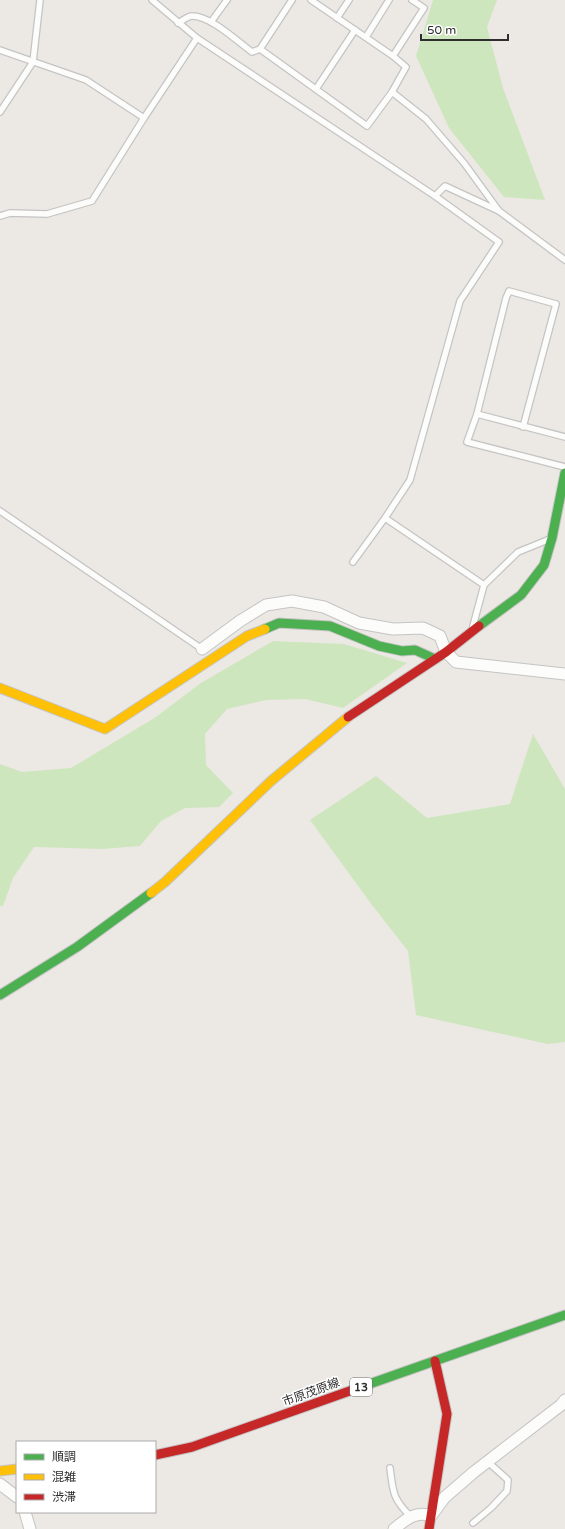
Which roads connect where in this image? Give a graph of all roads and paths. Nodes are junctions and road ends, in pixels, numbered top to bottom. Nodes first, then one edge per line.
1 (40, 0) edge
2 (152, 0) edge
3 (226, 0) edge
4 (292, 0) edge
5 (311, 0) edge
6 (349, 0) edge
7 (389, 0) edge
8 (412, 0) edge
9 (337, 18) junction
10 (211, 22) junction
11 (178, 23) junction
12 (355, 30) junction
13 (366, 37) junction
14 (197, 38) junction
15 (260, 49) junction
16 (0, 50) edge
17 (393, 56) junction
18 (33, 62) junction
19 (316, 89) junction
20 (392, 92) junction
21 (0, 112) edge
22 (144, 118) junction
23 (434, 196) junction
24 (499, 211) junction
25 (0, 216) edge
26 (565, 260) edge
27 (477, 414) junction
28 (523, 426) junction
29 (565, 437) edge
30 (565, 467) edge
31 (564, 480) edge
32 (0, 511) edge
33 (385, 518) junction
34 (552, 538) junction
35 (353, 562) dead end
36 (484, 585) junction
37 (471, 631) junction
38 (202, 648) joint
39 (446, 652) junction
40 (435, 659) junction
41 (565, 674) edge
42 (0, 688) edge
43 (0, 995) edge
44 (565, 1315) edge
45 (435, 1361) junction
46 (565, 1400) edge
47 (156, 1455) edge
48 (488, 1462) junction
49 (390, 1468) dead end
50 (16, 1469) edge
51 (0, 1471) edge
52 (0, 1484) edge
53 (16, 1495) edge
54 (25, 1513) edge
55 (431, 1516) junction
56 (411, 1517) junction
57 (473, 1523) dead end
58 (30, 1529) edge
59 (394, 1529) edge
60 (429, 1529) edge

1 - 18 lane
2 - 11 lane
3 - 10 lane
4 - 15 lane
5 - 9 lane
6 - 9 lane
7 - 13 lane
8 - 17 lane
9 - 12 lane
10 - 11 lane
10 - 15 lane
11 - 14 lane
12 - 13 lane
12 - 19 lane
13 - 17 lane
14 - 22 lane
14 - 23 lane
15 - 19 lane
16 - 18 lane
17 - 20 lane
18 - 21 lane
18 - 22 lane
19 - 20 lane
20 - 24 lane
22 - 25 lane
23 - 24 lane
23 - 33 lane
24 - 26 lane
27 - 28 lane
27 - 28 lane
27 - 30 lane
28 - 29 lane
31 - 34 street
32 - 38 lane
33 - 35 lane
33 - 36 lane
34 - 36 lane
34 - 37 street
36 - 37 lane
37 - 39 street
38 - 39 street
39 - 40 street
39 - 41 street
40 - 42 street
40 - 43 street
44 - 45 street, 市原茂原線 / 13
45 - 47 street, 市原茂原線 / 13
45 - 55 street
46 - 48 street
48 - 55 street
48 - 57 lane
49 - 56 lane
50 - 51 street
52 - 53 street
54 - 58 street
55 - 56 street
55 - 60 street
56 - 59 street

